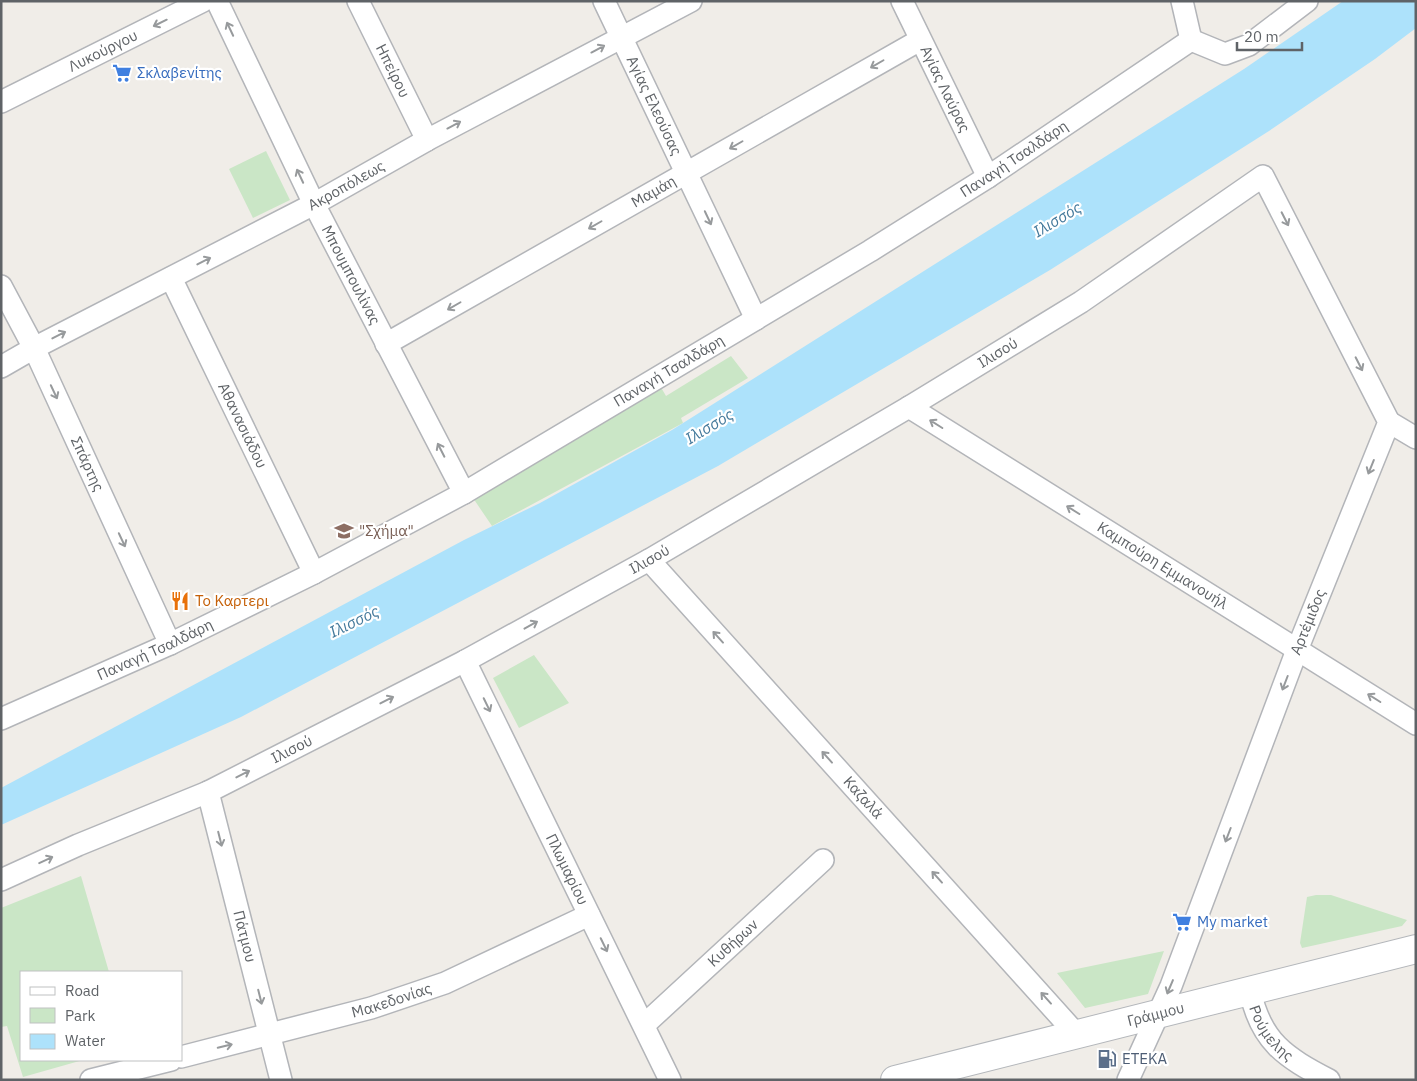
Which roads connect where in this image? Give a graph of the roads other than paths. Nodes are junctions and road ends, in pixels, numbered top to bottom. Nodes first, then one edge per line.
1 (204, 1) edge
2 (217, 1) edge
3 (358, 1) edge
4 (604, 1) edge
5 (691, 1) edge
6 (902, 1) edge
7 (1182, 1) edge
8 (1307, 1) edge
9 (621, 37) junction
10 (920, 40) junction
11 (1191, 40) junction
12 (1, 102) edge
13 (427, 140) junction
14 (687, 174) junction
15 (988, 177) junction
16 (314, 204) junction
17 (171, 278) junction
18 (1, 286) edge
19 (756, 319) junction
20 (386, 344) junction
21 (34, 348) junction
22 (1, 367) edge
23 (909, 407) junction
24 (1389, 422) junction
25 (1416, 438) edge
26 (464, 493) junction
27 (649, 560) junction
28 (314, 574) junction
29 (170, 644) junction
30 (1297, 650) junction
31 (465, 661) junction
32 (3, 715) edge
33 (1416, 724) edge
34 (208, 792) junction
35 (823, 860) dead end
36 (1, 880) edge
37 (589, 915) junction
38 (1416, 949) edge
39 (1250, 992) junction
40 (1158, 1015) junction
41 (644, 1025) junction
42 (269, 1034) junction
43 (1077, 1035) junction
44 (182, 1057) edge
45 (167, 1061) edge
46 (91, 1080) edge
47 (280, 1080) edge
48 (670, 1080) edge
49 (895, 1080) edge
50 (1128, 1080) edge
51 (1329, 1080) edge

1 -> 12 street, Λυκούργου
16 -> 2 street, Μπουμπουλίνας
3 - 13 street, Ηπείρου
4 - 9 street, Αγίας Ελεούσας
5 - 9 street, Ακροπόλεως
6 - 10 street, Αγίας Λαύρας
7 - 11 street
8 - 11 street
13 -> 9 street, Ακροπόλεως
9 - 14 street, Αγίας Ελεούσας
10 -> 14 street, Μαμάη
10 - 15 street, Αγίας Λαύρας
11 - 15 street, Παναγή Τσαλδάρη
13 - 16 street, Ακροπόλεως
14 -> 19 street, Αγίας Ελεούσας
14 -> 20 street, Μαμάη
15 - 19 street, Παναγή Τσαλδάρη
17 -> 16 street, Ακροπόλεως
16 - 20 street, Μπουμπουλίνας
21 -> 17 street, Ακροπόλεως
17 - 28 street, Αθανασιάδου
18 - 21 street, Σπάρτης
19 - 26 street, Παναγή Τσαλδάρη
26 -> 20 street, Μπουμπουλίνας
21 - 22 street, Ακροπόλεως
21 -> 29 street, Σπάρτης
23 -> 24 street, Ιλισού
23 - 27 street, Ιλισού
30 -> 23 street, Καμπούρη Εμμανουήλ
24 - 25 street
24 -> 30 street, Αρτέμιδος
26 - 28 street, Παναγή Τσαλδάρη
31 -> 27 street, Ιλισού
43 -> 27 street, Καζαλά
28 - 29 street, Παναγή Τσαλδάρη
29 - 32 street, Παναγή Τσαλδάρη
33 -> 30 street, Καμπούρη Εμμανουήλ
30 -> 40 street, Αρτέμιδος
34 -> 31 street, Ιλισού
31 -> 37 street, Πλωμαρίου
36 -> 34 street, Ιλισού
34 -> 42 street, Πάτμου
35 - 41 street, Κυθήρων
37 -> 41 street, Πλωμαρίου
37 - 42 street, Μακεδονίας
38 - 39 street, Γράμμου
39 - 40 street, Γράμμου
39 - 51 street, Ρούμελης
40 - 43 street, Γράμμου
40 - 50 street, Αρτέμιδος
41 - 48 street, Πλωμαρίου
44 -> 42 street, Μακεδονίας
42 - 47 street, Πάτμου
43 - 49 street, Γράμμου
45 - 46 street

